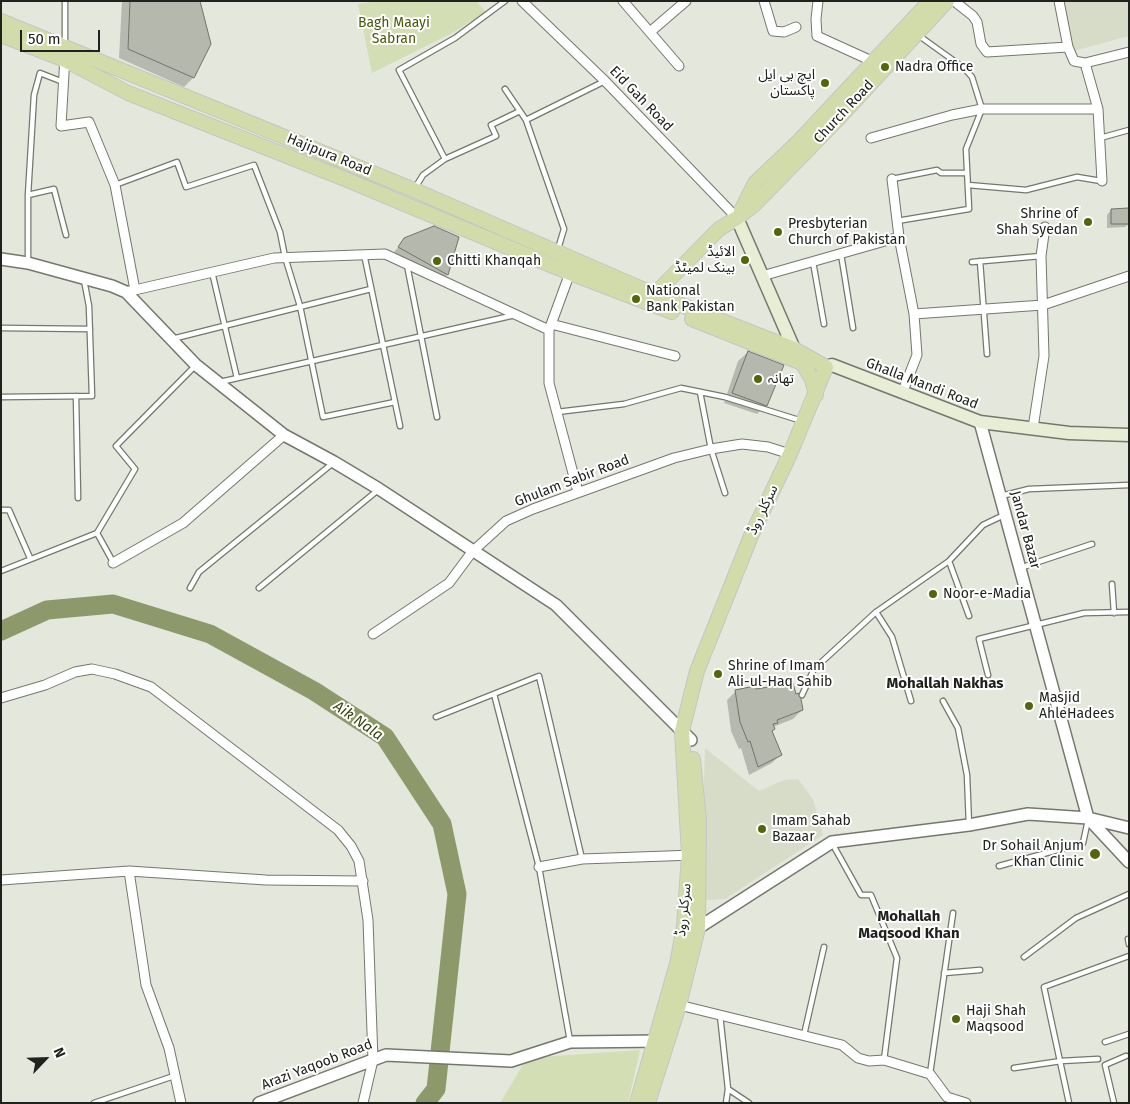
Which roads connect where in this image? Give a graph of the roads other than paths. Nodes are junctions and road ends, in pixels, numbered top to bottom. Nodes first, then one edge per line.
1 (65, 1) edge
2 (505, 1) edge
3 (623, 1) edge
4 (686, 1) edge
5 (764, 1) edge
6 (818, 1) edge
7 (930, 1) edge
8 (947, 1) edge
9 (954, 1) edge
10 (1059, 1) edge
11 (524, 2) edge
12 (1, 21) edge
13 (796, 27) dead end
14 (650, 32) junction
15 (917, 34) junction
16 (1, 35) edge
17 (1068, 47) junction
18 (1129, 52) edge
19 (65, 53) junction
20 (874, 62) junction
21 (1085, 63) junction
22 (680, 66) dead end
23 (605, 81) junction
24 (64, 82) junction
25 (506, 89) dead end
26 (982, 109) junction
27 (1098, 109) junction
28 (520, 112) junction
29 (526, 120) junction
30 (1129, 130) edge
31 (871, 138) dead end
32 (1098, 139) junction
33 (445, 159) junction
34 (967, 173) junction
35 (892, 179) joint
36 (1102, 181) joint
37 (968, 184) junction
38 (115, 185) junction
39 (414, 190) junction
40 (28, 195) junction
41 (737, 218) junction
42 (897, 221) junction
43 (1045, 227) dead end
44 (66, 235) dead end
45 (899, 237) junction
46 (558, 251) junction
47 (364, 254) junction
48 (841, 254) junction
49 (1041, 256) junction
50 (285, 257) junction
51 (1, 258) edge
52 (576, 258) junction
53 (980, 261) junction
54 (813, 262) junction
55 (972, 262) dead end
56 (28, 263) junction
57 (406, 263) junction
58 (212, 272) junction
59 (570, 273) junction
60 (762, 276) junction
61 (1129, 276) edge
62 (84, 280) junction
63 (371, 289) junction
64 (130, 291) junction
65 (651, 298) junction
66 (1043, 305) junction
67 (300, 306) junction
68 (983, 309) junction
69 (914, 314) junction
70 (516, 315) junction
71 (824, 324) dead end
72 (224, 326) junction
73 (550, 327) junction
74 (1, 328) edge
75 (853, 328) dead end
76 (90, 329) junction
77 (421, 337) junction
78 (172, 339) junction
79 (384, 345) junction
80 (794, 349) junction
81 (987, 354) dead end
82 (675, 356) dead end
83 (312, 362) junction
84 (196, 365) junction
85 (826, 367) junction
86 (237, 378) junction
87 (219, 382) junction
88 (700, 392) junction
89 (903, 392) junction
90 (76, 396) junction
91 (816, 396) junction
92 (1, 397) edge
93 (395, 402) junction
94 (556, 412) junction
95 (436, 417) dead end
96 (804, 422) junction
97 (980, 422) junction
98 (400, 426) dead end
99 (1032, 428) junction
100 (284, 435) junction
101 (1129, 436) edge
102 (711, 449) junction
103 (790, 454) junction
104 (334, 462) junction
105 (1129, 485) edge
106 (379, 489) junction
107 (578, 492) junction
108 (725, 493) dead end
109 (1000, 496) junction
110 (78, 498) dead end
111 (1, 510) edge
112 (1005, 514) junction
113 (97, 533) junction
114 (1092, 544) dead end
115 (472, 552) junction
116 (30, 558) junction
117 (948, 561) junction
118 (113, 562) joint
119 (1020, 568) junction
120 (1, 571) edge
121 (1112, 584) dead end
122 (190, 588) dead end
123 (259, 588) dead end
124 (876, 612) junction
125 (1129, 612) edge
126 (1114, 613) junction
127 (969, 616) dead end
128 (1035, 624) junction
129 (372, 634) dead end
130 (988, 675) dead end
131 (494, 694) junction
132 (802, 694) dead end
133 (1, 698) edge
134 (943, 700) dead end
135 (911, 701) dead end
136 (436, 717) dead end
137 (686, 736) junction
138 (1088, 818) junction
139 (969, 825) junction
140 (1129, 828) edge
141 (832, 842) junction
142 (694, 855) junction
143 (582, 859) junction
144 (1129, 862) edge
145 (1000, 866) dead end
146 (539, 867) junction
147 (130, 872) junction
148 (1, 880) edge
149 (363, 881) junction
150 (1129, 894) edge
151 (953, 913) dead end
152 (698, 928) junction
153 (824, 946) dead end
154 (1129, 956) edge
155 (1024, 957) dead end
156 (980, 970) dead end
157 (944, 972) junction
158 (679, 1005) junction
159 (720, 1014) junction
160 (1129, 1034) edge
161 (804, 1036) junction
162 (660, 1041) junction
163 (570, 1042) junction
164 (1105, 1042) dead end
165 (1126, 1056) dead end
166 (1098, 1059) dead end
167 (373, 1060) junction
168 (884, 1060) junction
169 (1061, 1061) junction
170 (1014, 1068) dead end
171 (930, 1074) junction
172 (174, 1076) junction
173 (728, 1089) junction
174 (945, 1100) edge
175 (94, 1103) edge
176 (182, 1103) edge
177 (260, 1103) edge
178 (363, 1103) edge
179 (637, 1103) edge
180 (648, 1103) edge
181 (726, 1103) edge
182 (748, 1103) edge
183 (966, 1103) edge
184 (1070, 1103) edge
185 (1114, 1103) edge

1 - 19 lane
2 - 33 lane
3 - 14 street
4 - 14 street
5 - 13 street
6 - 20 street
7 - 20 main road, Church Road
8 - 15 main road, Church Road
9 - 17 street
10 - 17 street
11 - 23 street, Eid Gah Road
12 - 19 main road, Hajipura Road
14 - 22 street
15 - 26 lane
15 - 41 main road, Church Road
16 - 19 main road
17 - 21 street
18 - 21 street
19 - 24 street
19 - 39 main road, Hajipura Road
19 - 59 main road
20 - 41 main road, Church Road
21 - 27 street
23 - 29 lane
23 - 41 street, Eid Gah Road
24 - 38 street
24 - 40 lane
25 - 28 lane
26 - 27 street
26 - 31 street
26 - 34 lane
27 - 32 street
28 - 29 lane
28 - 33 lane
29 - 46 lane
30 - 32 lane
32 - 36 street
33 - 39 lane
34 - 35 lane
34 - 37 lane
35 - 42 street
36 - 37 lane
37 - 42 lane
38 - 50 lane
38 - 64 street
39 - 46 main road, Hajipura Road
40 - 44 lane
40 - 56 lane
41 - 60 main road
41 - 65 main road, Church Road
42 - 45 street
43 - 49 street
45 - 48 street
45 - 69 street
46 - 52 main road, Hajipura Road
47 - 50 street
47 - 57 street
47 - 63 lane
48 - 54 street
48 - 75 lane
49 - 53 lane
49 - 66 street
50 - 58 street
50 - 67 lane
51 - 56 street
52 - 59 street
52 - 65 main road, Hajipura Road
53 - 55 lane
53 - 68 lane
54 - 60 street
54 - 71 lane
56 - 62 street
57 - 70 street
57 - 77 lane
58 - 64 street
58 - 72 lane
59 - 65 main road
59 - 73 street
60 - 80 main road
61 - 66 street
62 - 64 street
62 - 76 lane
63 - 67 lane
63 - 79 lane
64 - 78 street
65 - 80 main road
65 - 91 main road
66 - 68 street
66 - 99 street
67 - 72 lane
67 - 83 lane
68 - 69 street
68 - 81 lane
69 - 89 street
70 - 73 street
70 - 77 lane
72 - 78 lane
72 - 86 lane
73 - 82 street
73 - 94 street
74 - 76 lane
76 - 90 lane
77 - 79 lane
77 - 95 lane
78 - 84 street
79 - 83 lane
79 - 93 lane
80 - 85 main road
83 - 86 lane
83 - 93 lane
84 - 87 street
84 - 113 lane
85 - 89 main road, Ghalla Mandi Road
85 - 91 main road, سرکلر روڈ
86 - 87 lane
87 - 100 street
88 - 94 lane
88 - 96 lane
88 - 102 lane
89 - 97 main road, Ghalla Mandi Road
90 - 92 lane
90 - 110 lane
91 - 96 main road, سرکلر روڈ
93 - 98 lane
94 - 107 street
96 - 103 main road, سرکلر روڈ
97 - 99 main road, Ghalla Mandi Road
97 - 109 street, Jandar Bazar
99 - 101 main road, Ghalla Mandi Road
100 - 104 street
100 - 118 street
102 - 103 street, Ghulam Sabir Road
102 - 107 street, Ghulam Sabir Road
102 - 108 lane
103 - 137 main road, سرکلر روڈ
104 - 106 street
104 - 122 lane
105 - 109 lane
106 - 115 street
106 - 123 lane
107 - 115 street, Ghulam Sabir Road
109 - 112 street, Jandar Bazar
111 - 116 lane
112 - 117 lane
112 - 119 street, Jandar Bazar
113 - 116 lane
113 - 118 lane
114 - 119 lane
115 - 129 street, Ghulam Sabir Road
115 - 137 street
116 - 120 lane
117 - 124 lane
117 - 127 lane
119 - 128 street, Jandar Bazar
121 - 126 lane
124 - 132 lane
124 - 135 lane
125 - 126 lane
126 - 128 lane
128 - 130 lane
128 - 138 street, Jandar Bazar
131 - 136 lane
131 - 143 lane
131 - 146 lane
133 - 149 street
134 - 139 lane
137 - 142 main road, سرکلر روڈ
138 - 139 street
138 - 140 street
138 - 144 street, Jandar Bazar
138 - 145 lane
139 - 141 street
141 - 152 street
141 - 168 lane
142 - 143 street
142 - 152 main road, سرکلر روڈ
142 - 162 main road, سرکلر روڈ
143 - 146 street
146 - 163 lane
147 - 148 street
147 - 149 street
147 - 172 street
149 - 167 street
150 - 155 lane
151 - 157 lane
152 - 158 main road, سرکلر روڈ
153 - 161 lane
154 - 169 lane
156 - 157 lane
157 - 171 lane
158 - 159 street
158 - 162 main road, سرکلر روڈ
159 - 161 street
159 - 173 lane
160 - 164 lane
161 - 168 street
162 - 163 street
162 - 179 main road, سرکلر روڈ
162 - 180 main road, سرکلر روڈ
163 - 167 street, Arazi Yaqoob Road
165 - 185 lane
166 - 169 lane
167 - 177 street, Arazi Yaqoob Road
167 - 178 street
168 - 171 street
169 - 170 lane
169 - 184 lane
171 - 174 street
172 - 175 lane
172 - 176 street
173 - 181 lane
173 - 182 lane
174 - 183 street

